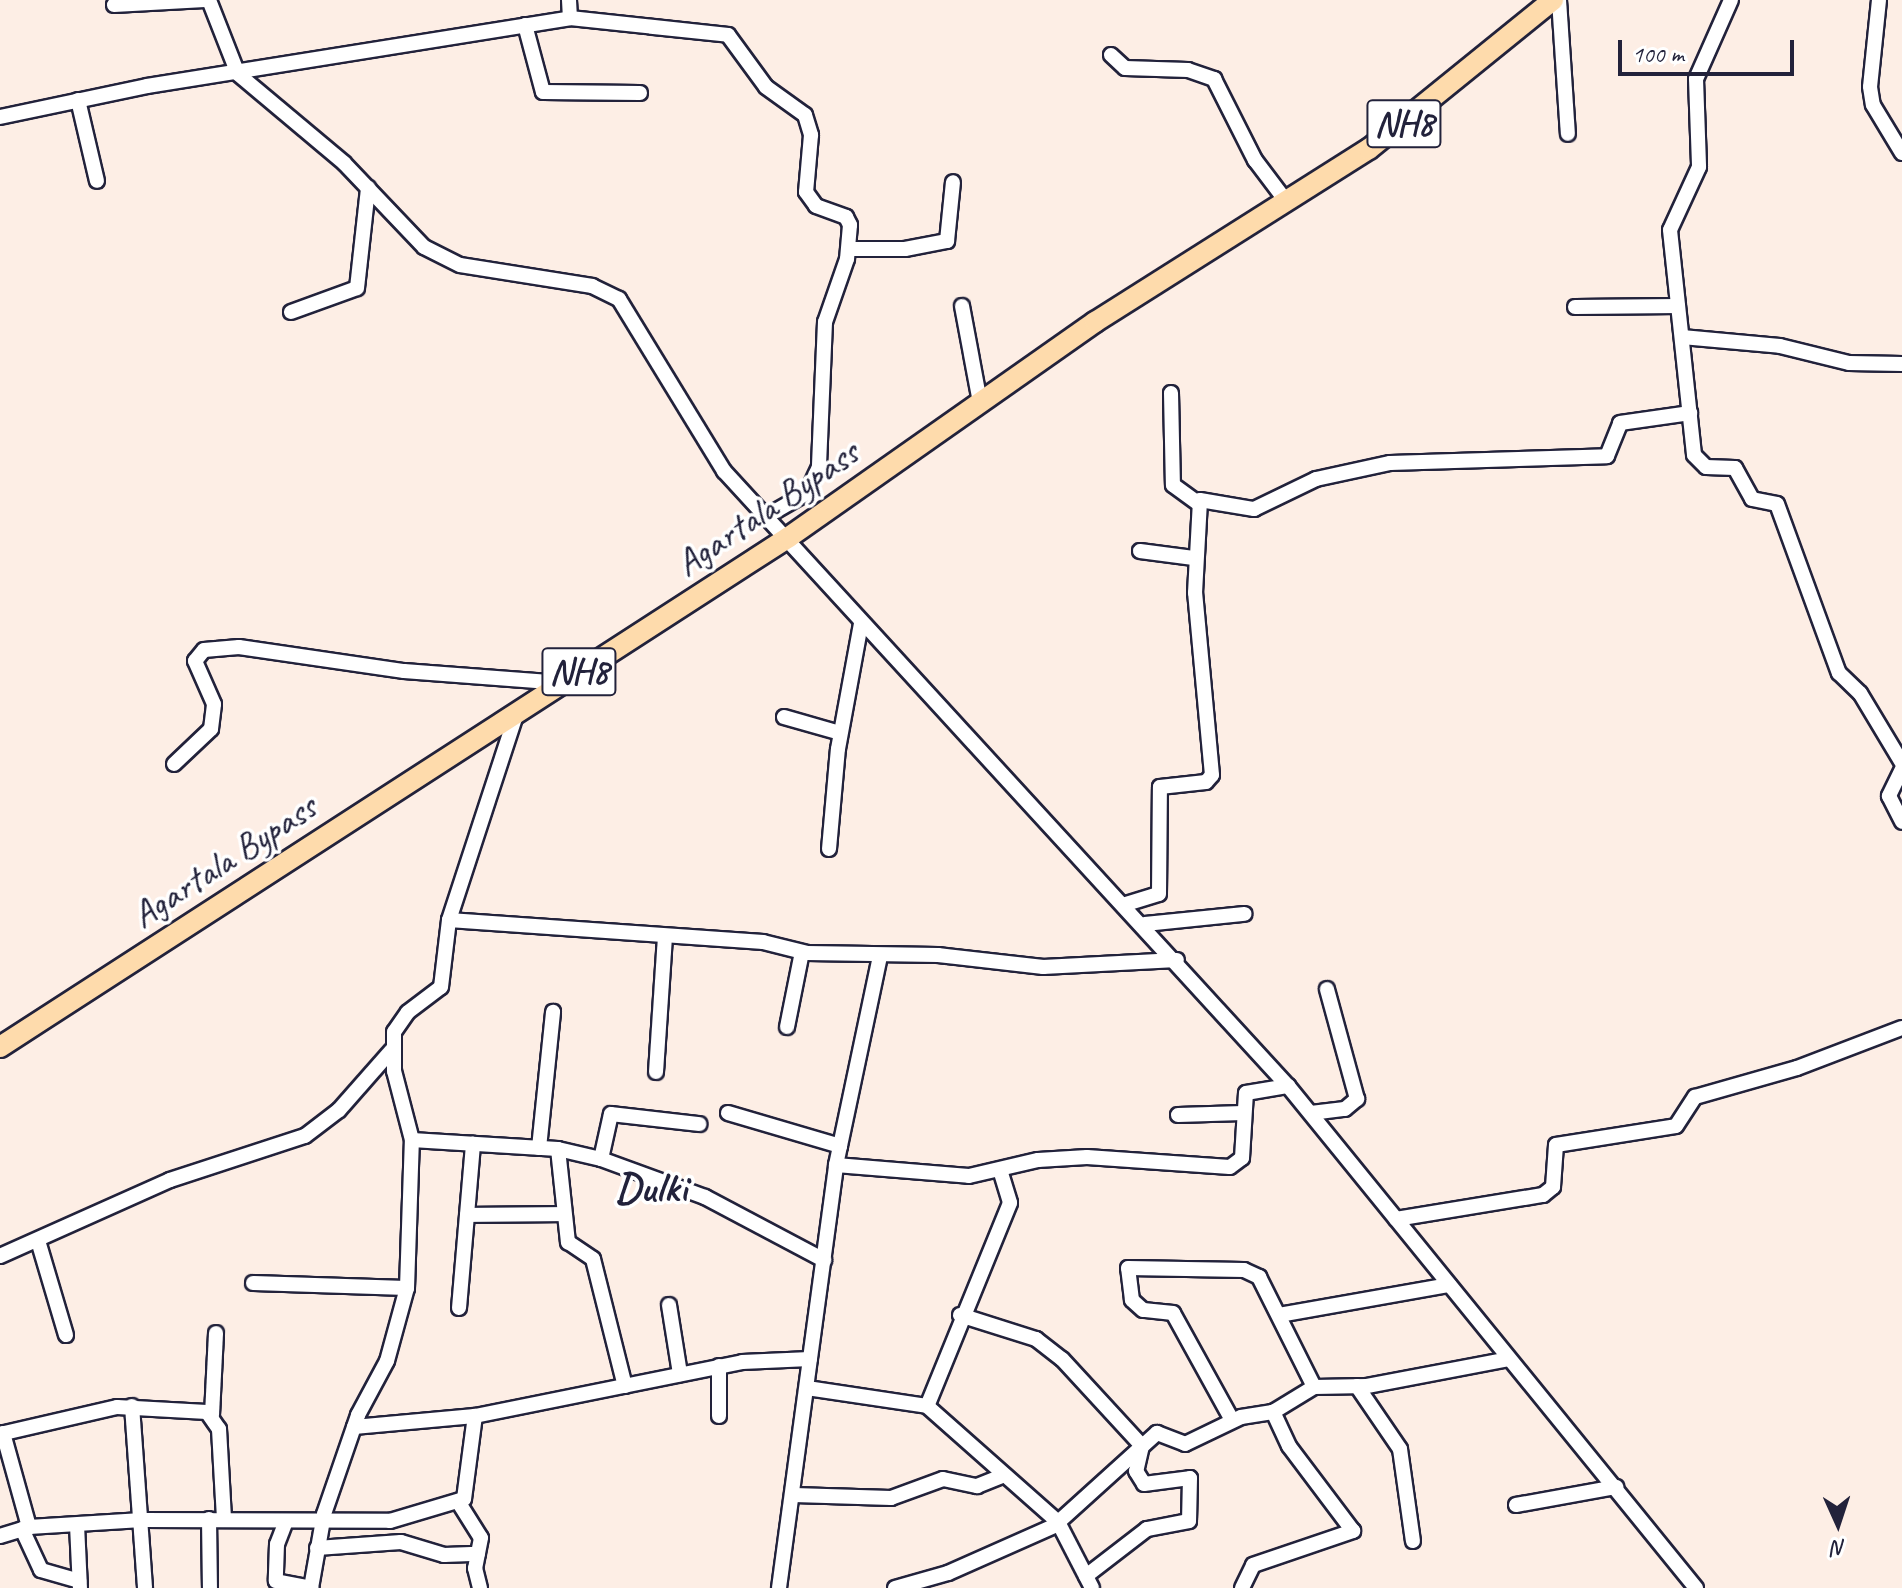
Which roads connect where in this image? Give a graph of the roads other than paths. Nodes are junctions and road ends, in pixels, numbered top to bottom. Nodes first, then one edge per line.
1 (207, 0) edge
2 (569, 0) edge
3 (1553, 0) edge
4 (1559, 0) edge
5 (1731, 0) edge
6 (1879, 0) edge
7 (114, 5) dead end
8 (570, 18) junction
9 (525, 25) junction
10 (1111, 55) dead end
11 (238, 74) junction
12 (640, 93) dead end
13 (78, 100) junction
14 (0, 117) edge
15 (1568, 134) dead end
16 (1902, 153) edge
17 (97, 181) dead end
18 (953, 182) dead end
19 (368, 188) junction
20 (1286, 201) junction
21 (849, 249) junction
22 (962, 306) dead end
23 (1678, 306) junction
24 (1575, 307) dead end
25 (291, 312) dead end
26 (1682, 337) junction
27 (1902, 364) edge
28 (1171, 393) dead end
29 (980, 402) junction
30 (1690, 413) junction
31 (1198, 503) junction
32 (767, 516) junction
33 (789, 537) junction
34 (1140, 551) dead end
35 (1194, 558) junction
36 (861, 624) junction
37 (563, 683) junction
38 (517, 712) junction
39 (784, 717) dead end
40 (840, 733) junction
41 (174, 764) dead end
42 (1902, 766) edge
43 (1902, 822) edge
44 (829, 849) dead end
45 (1126, 904) junction
46 (1244, 914) dead end
47 (449, 920) junction
48 (1145, 924) junction
49 (665, 937) junction
50 (802, 952) junction
51 (880, 957) junction
52 (1177, 960) junction
53 (1327, 989) dead end
54 (553, 1012) dead end
55 (787, 1027) dead end
56 (1902, 1028) edge
57 (0, 1047) edge
58 (391, 1051) junction
59 (656, 1072) dead end
60 (1288, 1086) junction
61 (728, 1113) dead end
62 (1243, 1113) junction
63 (1311, 1113) junction
64 (1178, 1115) dead end
65 (699, 1124) dead end
66 (412, 1140) junction
67 (473, 1144) junction
68 (840, 1146) junction
69 (539, 1148) junction
70 (558, 1149) junction
71 (601, 1159) junction
72 (836, 1165) junction
73 (1001, 1173) junction
74 (564, 1214) junction
75 (467, 1215) junction
76 (1396, 1219) junction
77 (39, 1244) junction
78 (0, 1256) edge
79 (824, 1260) junction
80 (253, 1283) dead end
81 (1449, 1285) junction
82 (407, 1288) junction
83 (669, 1305) dead end
84 (459, 1308) dead end
85 (960, 1315) junction
86 (1279, 1315) junction
87 (216, 1333) dead end
88 (66, 1335) dead end
89 (810, 1359) junction
90 (1508, 1359) junction
91 (719, 1366) junction
92 (680, 1374) junction
93 (625, 1386) junction
94 (1357, 1386) junction
95 (1314, 1387) junction
96 (807, 1388) junction
97 (132, 1406) junction
98 (927, 1406) junction
99 (1273, 1412) junction
100 (212, 1415) junction
101 (475, 1416) junction
102 (719, 1416) dead end
103 (1232, 1420) junction
104 (354, 1427) junction
105 (1, 1434) edge
106 (1142, 1446) junction
107 (1002, 1476) junction
108 (1616, 1487) junction
109 (794, 1495) junction
110 (459, 1503) junction
111 (1516, 1505) dead end
112 (216, 1519) junction
113 (142, 1520) junction
114 (286, 1521) junction
115 (322, 1522) junction
116 (1058, 1522) junction
117 (77, 1525) junction
118 (25, 1528) junction
119 (0, 1536) edge
120 (1413, 1541) dead end
121 (317, 1548) junction
122 (478, 1554) junction
123 (1248, 1569) junction
124 (1089, 1582) edge
125 (80, 1585) edge
126 (288, 1587) edge
127 (145, 1588) edge
128 (210, 1588) edge
129 (311, 1588) edge
130 (480, 1588) edge
131 (779, 1588) edge
132 (895, 1588) edge
133 (1242, 1588) edge
134 (1251, 1588) edge
135 (1696, 1588) edge

1 - 7 street
1 - 11 street
2 - 8 street
3 - 20 highway, Agartala Bypass / NH8
4 - 15 street
5 - 23 street
6 - 16 street
8 - 9 street
8 - 21 street
9 - 11 street
9 - 12 street
10 - 20 street
11 - 13 street
11 - 19 street
13 - 14 street
13 - 17 street
18 - 21 street
19 - 25 street
19 - 32 street
20 - 29 highway, Agartala Bypass / NH8
21 - 32 street
22 - 29 street
23 - 24 street
23 - 26 street
26 - 27 street
26 - 30 street
28 - 31 street
29 - 33 highway, Agartala Bypass / NH8
30 - 31 street
30 - 42 street
31 - 35 street
32 - 33 street
33 - 36 street
33 - 37 highway, Agartala Bypass / NH8
34 - 35 street
35 - 45 street
36 - 40 street
36 - 45 street
37 - 38 highway, Agartala Bypass / NH8
37 - 41 street
38 - 47 street
38 - 57 highway, Agartala Bypass / NH8
39 - 40 street
40 - 44 street
42 - 43 street
45 - 48 street
46 - 48 street
47 - 49 street
47 - 58 street
48 - 52 street
49 - 50 street
49 - 59 street
50 - 51 street
50 - 55 street
51 - 52 street
51 - 68 street
52 - 60 street
53 - 63 street
54 - 69 street
56 - 76 street
58 - 66 street
58 - 77 street
60 - 62 street
60 - 63 street
61 - 68 street
62 - 64 street
62 - 73 street
63 - 76 street
65 - 71 street
66 - 67 street
66 - 82 street
67 - 69 street
67 - 75 street
68 - 72 street
69 - 70 street
70 - 71 street
70 - 74 street
71 - 79 street
72 - 73 street
72 - 79 street
73 - 85 street
74 - 75 street
74 - 93 street
75 - 84 street
76 - 81 street
77 - 78 street
77 - 88 street
79 - 89 street
80 - 82 street
81 - 86 street
81 - 90 street
82 - 104 street
83 - 92 street
85 - 98 street
85 - 106 street
86 - 95 street
86 - 103 street
87 - 100 street
89 - 91 street
89 - 96 street
90 - 94 street
90 - 108 street
91 - 92 street
91 - 102 street
92 - 93 street
93 - 101 street
94 - 95 street
94 - 120 street
95 - 99 street
96 - 98 street
96 - 109 street
97 - 100 street
97 - 105 street
97 - 113 street
98 - 107 street
99 - 103 street
99 - 123 street
100 - 112 street
101 - 104 street
101 - 110 street
103 - 106 street
104 - 115 street
105 - 118 street
106 - 116 street
106 - 124 street
107 - 109 street
107 - 116 street
108 - 111 street
108 - 135 street
109 - 131 street
110 - 115 street
110 - 122 street
112 - 113 street
112 - 114 street
112 - 128 street
113 - 117 street
113 - 127 street
114 - 115 street
114 - 126 street
115 - 121 street
116 - 124 street
116 - 132 street
117 - 118 street
117 - 125 street
118 - 119 street
118 - 125 street
121 - 122 street
121 - 129 street
122 - 130 street
123 - 133 street
123 - 134 street
126 - 129 street

